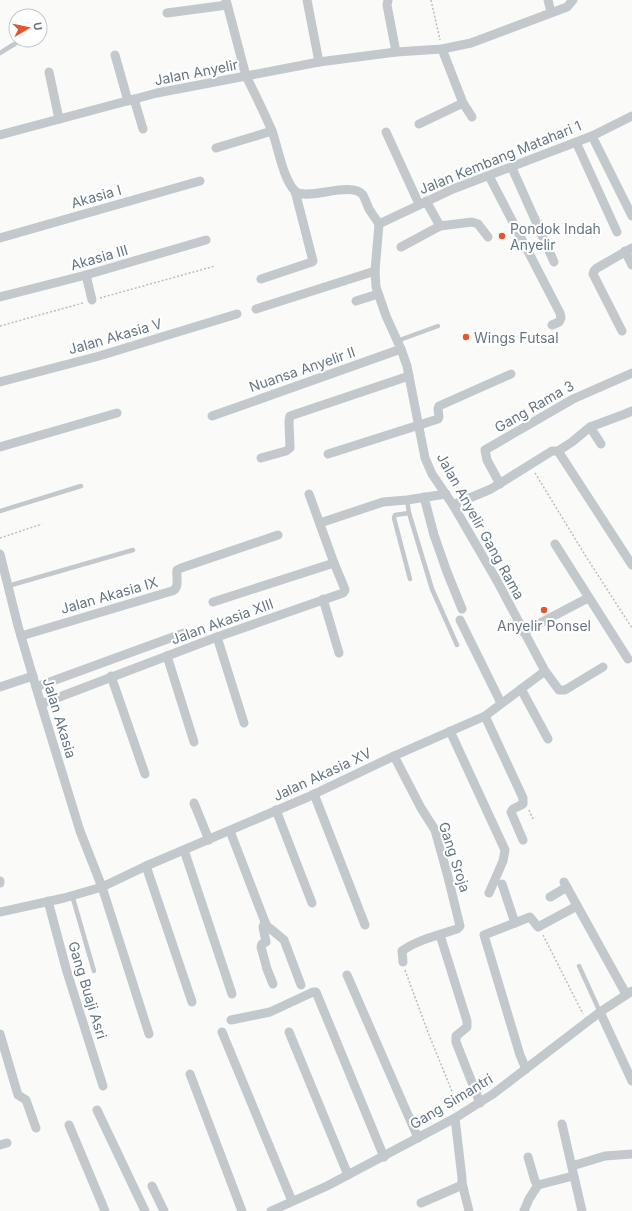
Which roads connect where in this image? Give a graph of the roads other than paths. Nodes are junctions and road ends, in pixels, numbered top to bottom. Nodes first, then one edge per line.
1 (307, 0) edge
2 (388, 0) edge
3 (548, 0) edge
4 (573, 0) edge
5 (226, 2) edge
6 (551, 12) junction
7 (168, 13) dead end
8 (442, 49) junction
9 (396, 52) junction
10 (115, 55) dead end
11 (319, 62) junction
12 (49, 72) dead end
13 (246, 76) junction
14 (131, 100) junction
15 (463, 103) junction
16 (632, 116) edge
17 (472, 117) dead end
18 (59, 119) junction
19 (420, 124) dead end
20 (143, 129) dead end
21 (272, 132) junction
22 (386, 132) dead end
23 (0, 135) edge
24 (592, 136) junction
25 (576, 142) junction
26 (216, 148) dead end
27 (512, 168) junction
28 (489, 176) junction
29 (200, 181) dead end
30 (295, 190) junction
31 (423, 203) junction
32 (632, 216) edge
33 (379, 224) junction
34 (440, 226) junction
35 (617, 232) dead end
36 (488, 237) dead end
37 (0, 238) edge
38 (206, 240) dead end
39 (401, 247) dead end
40 (629, 250) edge
41 (554, 262) dead end
42 (632, 265) edge
43 (375, 271) junction
44 (86, 275) junction
45 (261, 279) dead end
46 (378, 294) junction
47 (0, 297) edge
48 (92, 300) road end
49 (356, 301) dead end
50 (256, 309) dead end
51 (237, 314) dead end
52 (438, 326) dead end
53 (552, 326) dead end
54 (622, 331) dead end
55 (399, 345) junction
56 (632, 373) edge
57 (511, 374) dead end
58 (409, 376) junction
59 (0, 382) edge
60 (632, 411) edge
61 (117, 413) dead end
62 (212, 416) dead end
63 (418, 424) junction
64 (590, 427) junction
65 (601, 444) dead end
66 (0, 447) edge
67 (558, 451) junction
68 (328, 454) dead end
69 (261, 458) dead end
70 (500, 484) junction
71 (81, 486) dead end
72 (309, 494) dead end
73 (446, 494) junction
74 (424, 497) junction
75 (407, 500) junction
76 (453, 505) junction
77 (0, 511) edge
78 (409, 512) junction
79 (320, 523) junction
80 (278, 535) dead end
81 (555, 544) dead end
82 (133, 550) dead end
83 (0, 554) edge
84 (334, 563) junction
85 (632, 565) edge
86 (410, 579) dead end
87 (8, 586) junction
88 (588, 598) junction
89 (324, 599) junction
90 (213, 602) dead end
91 (462, 609) dead end
92 (460, 620) dead end
93 (184, 632) dead end
94 (523, 632) junction
95 (21, 636) junction
96 (217, 637) junction
97 (457, 645) dead end
98 (339, 653) dead end
99 (167, 656) junction
100 (628, 659) dead end
101 (603, 667) dead end
102 (545, 671) junction
103 (33, 676) junction
104 (111, 676) junction
105 (0, 687) edge
106 (36, 687) junction
107 (521, 689) junction
108 (501, 703) junction
109 (41, 704) junction
110 (484, 716) junction
111 (244, 723) dead end
112 (450, 731) junction
113 (548, 739) dead end
114 (194, 742) dead end
115 (394, 756) junction
116 (145, 774) dead end
117 (314, 794) junction
118 (194, 803) dead end
119 (276, 810) junction
120 (230, 831) junction
121 (209, 840) junction
122 (523, 840) dead end
123 (184, 850) junction
124 (146, 866) junction
125 (502, 884) dead end
126 (102, 887) junction
127 (489, 893) dead end
128 (72, 896) junction
129 (550, 897) dead end
130 (48, 901) junction
131 (312, 903) dead end
132 (577, 906) junction
133 (0, 912) edge
134 (265, 922) junction
135 (515, 923) junction
136 (365, 925) dead end
137 (440, 935) junction
138 (403, 962) road end
139 (579, 966) dead end
140 (94, 971) dead end
141 (347, 975) dead end
142 (273, 984) dead end
143 (301, 985) dead end
144 (629, 992) edge
145 (232, 994) dead end
146 (192, 1002) dead end
147 (600, 1012) junction
148 (230, 1020) dead end
149 (222, 1032) dead end
150 (289, 1032) dead end
151 (0, 1034) edge
152 (149, 1034) dead end
153 (526, 1069) junction
154 (190, 1074) dead end
155 (632, 1081) edge
156 (104, 1086) dead end
157 (480, 1103) junction
158 (97, 1110) dead end
159 (459, 1116) junction
160 (562, 1124) dead end
161 (68, 1125) dead end
162 (36, 1128) dead end
163 (418, 1138) junction
164 (632, 1154) edge
165 (384, 1157) junction
166 (528, 1158) dead end
167 (572, 1166) junction
168 (348, 1175) junction
169 (573, 1176) junction
170 (462, 1183) junction
171 (538, 1185) junction
172 (152, 1186) dead end
173 (292, 1201) junction
174 (421, 1203) dead end
175 (104, 1211) edge
176 (145, 1211) edge
177 (164, 1211) edge
178 (242, 1211) edge
179 (271, 1211) edge
180 (469, 1211) edge
181 (524, 1211) edge
182 (582, 1211) edge

1 - 11 street
2 - 9 street
3 - 6 street
4 - 6 street
5 - 7 street
5 - 13 street
6 - 8 street
8 - 9 street
8 - 15 street
9 - 11 street
10 - 14 street
11 - 13 street
12 - 18 street
13 - 14 street, Jalan Anyelir
13 - 21 street, Jalan Anyelir
14 - 18 street, Jalan Anyelir
14 - 20 street
15 - 17 street
15 - 19 street
16 - 24 street, Jalan Kembang Matahari 1
18 - 23 street, Jalan Anyelir
21 - 26 street
21 - 30 street, Jalan Anyelir
22 - 31 street
24 - 25 street, Jalan Kembang Matahari 1
24 - 32 street
25 - 27 street, Jalan Kembang Matahari 1
25 - 35 street
27 - 28 street, Jalan Kembang Matahari 1
27 - 41 street
28 - 31 street, Jalan Kembang Matahari 1
28 - 53 street
29 - 37 street, Akasia I
30 - 33 street
30 - 45 street, Jalan Anyelir
31 - 33 street, Jalan Kembang Matahari 1
31 - 34 street
33 - 43 street, Jalan Anyelir Gang Rama
34 - 36 street
34 - 39 street
38 - 44 street, Akasia III
40 - 42 street
40 - 54 street
43 - 46 street, Jalan Anyelir Gang Rama
43 - 50 street
44 - 47 street, Akasia III
44 - 48 street
46 - 49 street
46 - 55 street, Jalan Anyelir Gang Rama
51 - 59 street, Jalan Akasia V
52 - 55 lane
55 - 58 street, Jalan Anyelir Gang Rama
55 - 62 street, Nuansa Anyelir II
56 - 70 street, Gang Rama 3
57 - 63 street
58 - 63 street, Jalan Anyelir Gang Rama
58 - 69 street
60 - 64 street
61 - 66 street
63 - 68 street
63 - 73 street, Jalan Anyelir Gang Rama
64 - 65 street
64 - 67 street
67 - 70 street
67 - 85 street
70 - 76 street
71 - 77 lane
72 - 79 street, Jalan Akasia XIII
73 - 74 street
73 - 76 street, Jalan Anyelir Gang Rama
74 - 75 street
74 - 91 street
75 - 78 lane
75 - 79 street
76 - 94 street, Jalan Anyelir Gang Rama
78 - 86 lane
78 - 97 lane
79 - 84 street, Jalan Akasia XIII
80 - 95 street, Jalan Akasia IX
81 - 88 street
82 - 87 lane
83 - 87 street, Jalan Akasia
84 - 89 street, Jalan Akasia XIII
84 - 90 street
87 - 95 street, Jalan Akasia
88 - 94 street
88 - 100 street
89 - 96 street, Jalan Akasia XIII
89 - 98 street
92 - 108 street
93 - 106 street
94 - 102 street, Jalan Anyelir Gang Rama
95 - 103 street, Jalan Akasia
96 - 99 street, Jalan Akasia XIII
96 - 111 street
99 - 104 street, Jalan Akasia XIII
99 - 114 street
101 - 102 street, Jalan Anyelir Gang Rama
102 - 107 street, Jalan Akasia XV
103 - 105 street
103 - 106 street, Jalan Akasia
104 - 109 street, Jalan Akasia XIII
104 - 116 street
106 - 109 street, Jalan Akasia
107 - 108 street, Jalan Akasia XV
107 - 113 street
108 - 110 street, Jalan Akasia XV
109 - 126 street, Jalan Akasia
110 - 112 street, Jalan Akasia XV
110 - 122 street
112 - 115 street, Jalan Akasia XV
112 - 127 street
115 - 117 street, Jalan Akasia XV
115 - 137 street, Gang Sroja
117 - 119 street, Jalan Akasia XV
117 - 136 street
118 - 121 street
119 - 120 street, Jalan Akasia XV
119 - 131 street
120 - 121 street, Jalan Akasia XV
120 - 134 street
121 - 123 street, Jalan Akasia XV
123 - 124 street, Jalan Akasia XV
123 - 145 street
124 - 126 street, Jalan Akasia XV
124 - 146 street
125 - 135 street
126 - 128 street, Jalan Akasia XV
126 - 152 street, Jalan Akasia
128 - 130 street, Jalan Akasia XV
128 - 140 lane
129 - 132 street
130 - 133 street, Jalan Akasia XV
130 - 156 street, Gang Buaji Asri
132 - 135 street
132 - 144 street
134 - 142 street
134 - 143 street
135 - 153 street
137 - 138 street
137 - 157 street
139 - 147 lane
141 - 163 street
144 - 147 street, Gang Simantri
147 - 153 street, Gang Simantri
147 - 155 street
148 - 165 street
149 - 173 street
150 - 168 street
151 - 162 street
153 - 157 street, Gang Simantri
154 - 178 street
157 - 159 street, Gang Simantri
158 - 176 street
159 - 163 street, Gang Simantri
159 - 170 street
160 - 167 street
161 - 175 street
163 - 165 street, Gang Simantri
164 - 167 street
165 - 168 street, Gang Simantri
166 - 171 street
167 - 169 street
168 - 173 street, Gang Simantri
169 - 171 street
169 - 182 street
170 - 174 street
170 - 180 street
171 - 181 street
172 - 177 street
173 - 179 street, Gang Simantri

